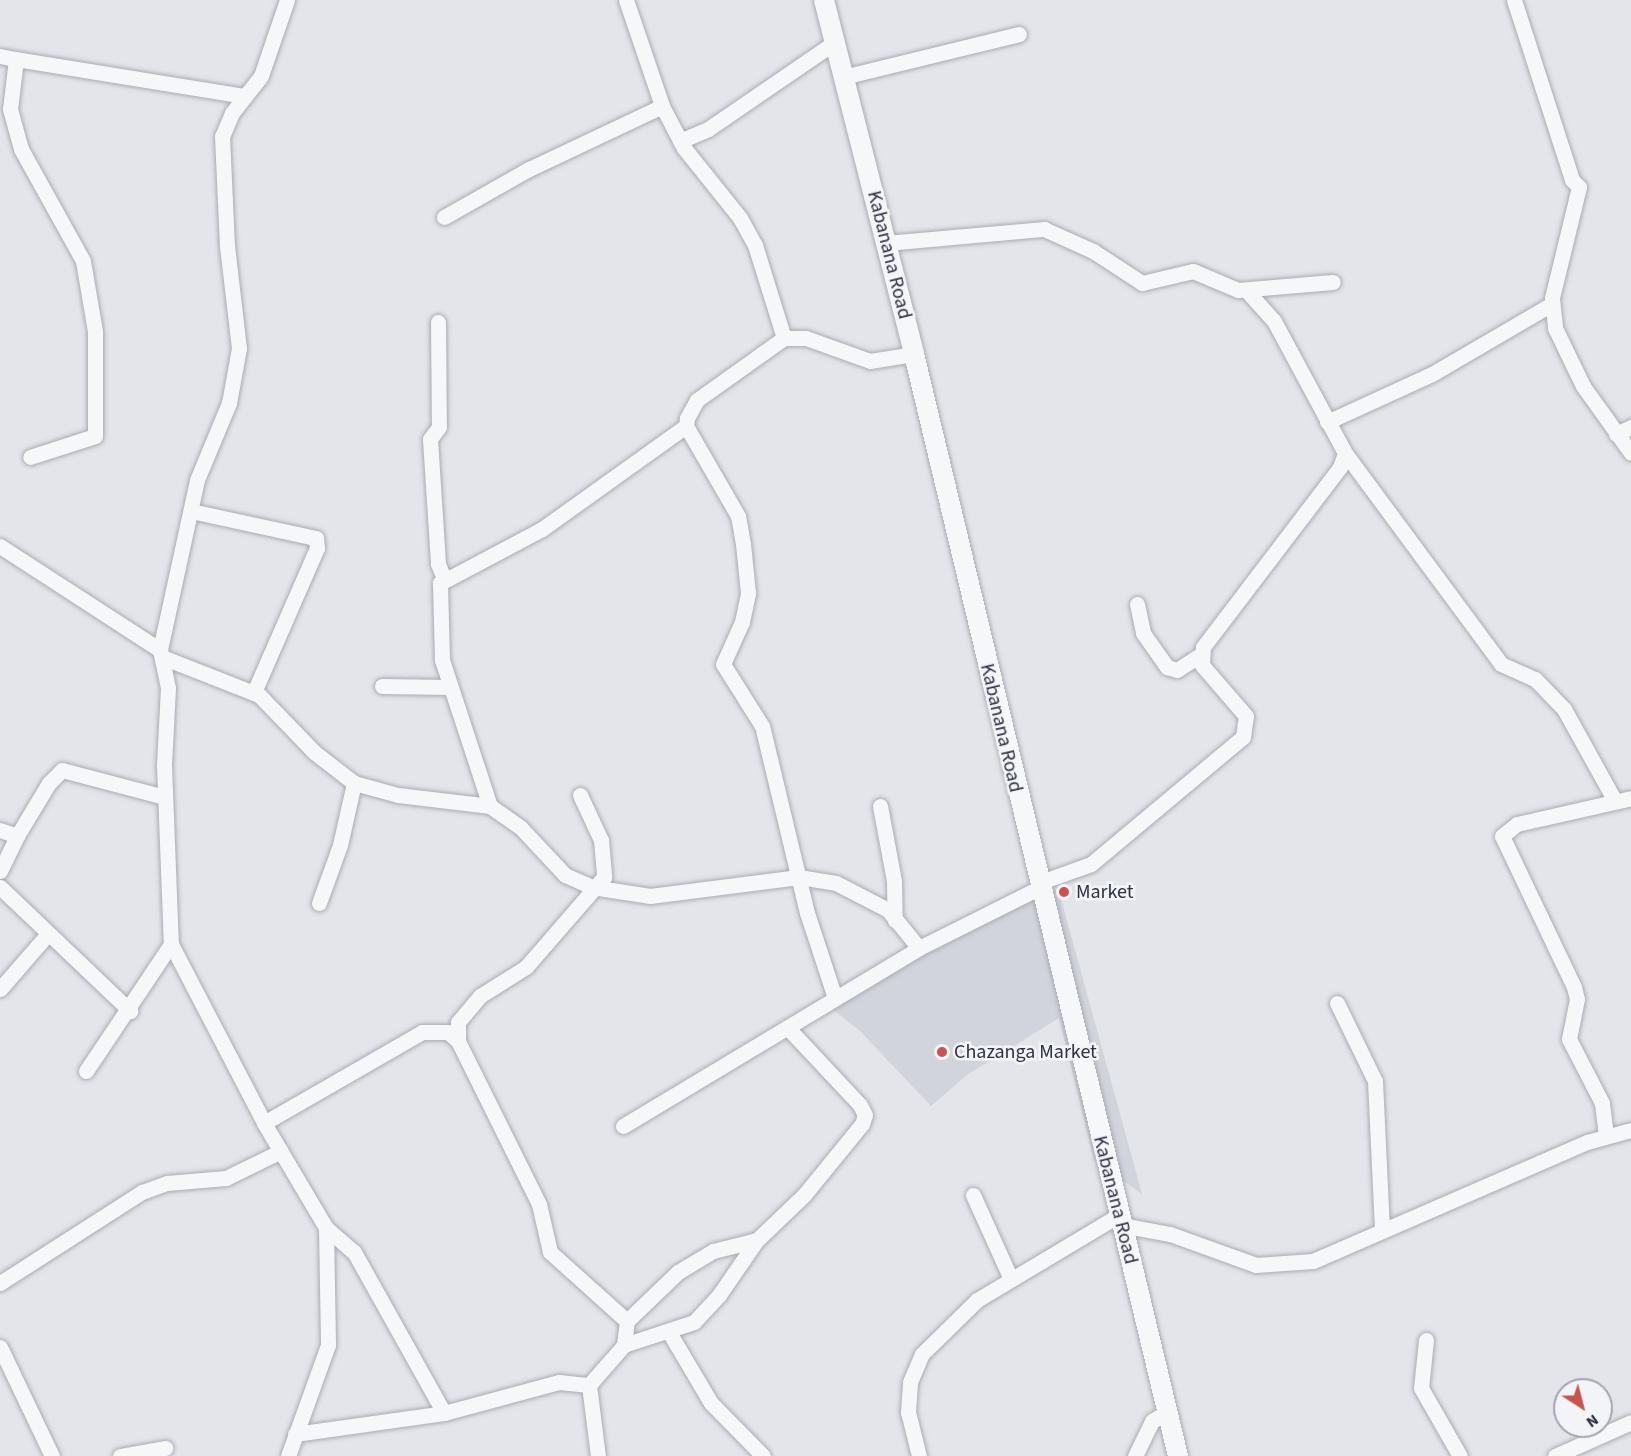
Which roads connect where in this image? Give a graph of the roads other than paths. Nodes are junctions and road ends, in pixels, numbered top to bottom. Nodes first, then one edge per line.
1 (287, 0) edge
2 (626, 0) edge
3 (824, 0) edge
4 (1514, 0) edge
5 (1019, 34) dead end
6 (834, 42) junction
7 (0, 56) edge
8 (16, 59) junction
9 (843, 77) junction
10 (244, 96) junction
11 (662, 106) junction
12 (680, 141) junction
13 (444, 217) dead end
14 (886, 243) junction
15 (1333, 282) dead end
16 (1247, 291) junction
17 (1552, 304) junction
18 (438, 322) dead end
19 (784, 338) junction
20 (914, 354) junction
21 (1328, 422) junction
22 (686, 426) junction
23 (1631, 427) edge
24 (1616, 434) junction
25 (1345, 453) junction
26 (1631, 453) edge
27 (30, 457) dead end
28 (191, 512) junction
29 (0, 546) edge
30 (444, 578) junction
31 (1137, 604) dead end
32 (161, 654) junction
33 (1200, 655) junction
34 (382, 686) dead end
35 (449, 687) junction
36 (254, 692) junction
37 (354, 783) junction
38 (580, 795) dead end
39 (165, 797) junction
40 (1631, 798) edge
41 (1615, 801) junction
42 (490, 806) junction
43 (880, 806) dead end
44 (0, 830) edge
45 (17, 836) junction
46 (0, 871) edge
47 (799, 877) junction
48 (1038, 886) junction
49 (0, 887) edge
50 (592, 887) junction
51 (320, 903) dead end
52 (895, 920) junction
53 (47, 935) junction
54 (171, 944) junction
55 (919, 948) junction
56 (0, 989) edge
57 (835, 998) junction
58 (1338, 1003) dead end
59 (130, 1011) junction
60 (788, 1028) junction
61 (458, 1041) junction
62 (86, 1071) dead end
63 (264, 1123) junction
64 (623, 1126) dead end
65 (1631, 1130) edge
66 (1606, 1136) junction
67 (281, 1151) junction
68 (974, 1195) dead end
69 (1120, 1220) junction
70 (326, 1228) junction
71 (1382, 1231) junction
72 (757, 1240) junction
73 (1011, 1279) junction
74 (0, 1282) edge
75 (627, 1321) junction
76 (669, 1332) junction
77 (1426, 1341) dead end
78 (624, 1345) junction
79 (0, 1347) edge
80 (589, 1385) junction
81 (1167, 1412) junction
82 (444, 1413) junction
83 (1631, 1422) edge
84 (295, 1434) junction
85 (165, 1448) dead end
86 (52, 1456) edge
87 (120, 1456) edge
88 (288, 1456) edge
89 (598, 1456) edge
90 (763, 1456) edge
91 (919, 1456) edge
92 (1135, 1456) edge
93 (1178, 1456) edge
94 (1460, 1456) edge
95 (1555, 1456) edge

1 - 10 street
2 - 11 street
3 - 6 street, Kabanana Road
4 - 17 street
5 - 9 street
6 - 9 street, Kabanana Road
6 - 12 street
7 - 8 street
8 - 10 street
8 - 27 street
9 - 14 street, Kabanana Road
10 - 28 street
11 - 12 street
11 - 13 street
12 - 19 street
14 - 16 street
14 - 20 street, Kabanana Road
15 - 16 street
16 - 21 street
17 - 21 street
17 - 24 street
18 - 30 street
19 - 20 street
19 - 22 street
20 - 48 street, Kabanana Road
21 - 25 street
22 - 30 street
22 - 47 street
23 - 24 street
24 - 26 street
25 - 33 street
25 - 41 street
28 - 32 street
28 - 36 street
29 - 32 street
30 - 35 street
31 - 33 street
32 - 36 street
32 - 39 street
33 - 48 street
34 - 35 street
35 - 42 street
36 - 37 street
37 - 42 street
37 - 51 street
38 - 50 street
39 - 45 street
39 - 54 street
40 - 41 street
41 - 66 street
42 - 50 street
43 - 52 street
44 - 45 street
45 - 46 street
47 - 50 street
47 - 52 street
47 - 57 street
48 - 55 street
48 - 69 street, Kabanana Road
49 - 53 street
50 - 61 street
52 - 55 street
53 - 56 street
53 - 59 street
54 - 59 street
54 - 63 street
55 - 57 street
57 - 60 street
58 - 71 street
59 - 62 street
60 - 64 street
60 - 72 street
61 - 63 street
61 - 75 street
63 - 67 street
65 - 66 street
66 - 71 street
67 - 70 street
67 - 74 street
68 - 73 street
69 - 71 street
69 - 73 street
69 - 81 street, Kabanana Road
70 - 82 street
70 - 84 street
72 - 75 street
72 - 76 street
73 - 91 street
75 - 78 street
76 - 78 street
76 - 90 street
77 - 94 street
78 - 80 street
79 - 86 street
80 - 82 street
80 - 89 street
81 - 92 street
81 - 93 street, Kabanana Road
82 - 84 street
83 - 95 street
84 - 88 street
85 - 87 street

